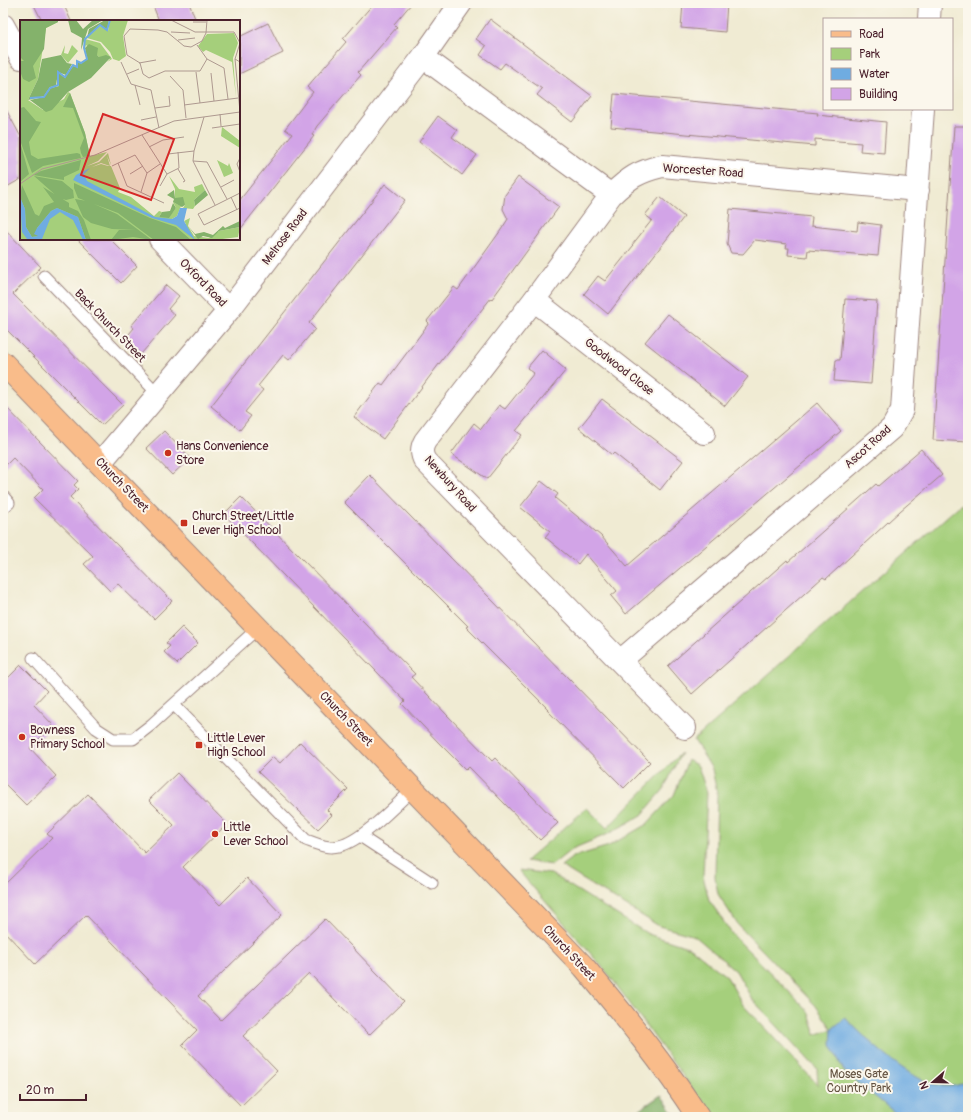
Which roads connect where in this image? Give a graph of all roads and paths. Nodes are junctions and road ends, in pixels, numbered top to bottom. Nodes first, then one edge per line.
1 (461, 3) edge
2 (930, 3) edge
3 (929, 18) edge
4 (3, 25) edge
5 (20, 56) edge
6 (423, 56) junction
7 (923, 110) edge
8 (918, 190) junction
9 (611, 195) junction
10 (161, 240) edge
11 (44, 276) dead end
12 (534, 300) junction
13 (229, 310) junction
14 (3, 363) edge
15 (158, 394) junction
16 (704, 433) dead end
17 (100, 463) junction
18 (3, 496) edge
19 (3, 508) edge
20 (258, 628) junction
21 (33, 658) dead end
22 (620, 661) junction
23 (174, 705) junction
24 (685, 728) dead end
25 (413, 789) junction
26 (360, 836) junction
27 (432, 883) dead end
28 (698, 1117) edge

1 - 6 street, Melrose Road
2 - 3 street
4 - 5 street
6 - 9 street
6 - 13 street, Melrose Road
7 - 8 street, Ascot Road
8 - 9 street, Worcester Road
8 - 22 street, Ascot Road
9 - 12 street, Newbury Road
10 - 13 street, Oxford Road
11 - 15 lane, Back Church Street
12 - 16 street, Goodwood Close
12 - 22 street, Newbury Road
13 - 15 street, Melrose Road
14 - 17 main road, Church Street
15 - 17 street, Melrose Road
17 - 20 main road, Church Street
18 - 19 lane
20 - 23 lane
20 - 25 main road, Church Street
21 - 23 lane
22 - 24 street, Newbury Road
23 - 26 lane
25 - 26 lane
25 - 28 main road, Church Street
26 - 27 lane

